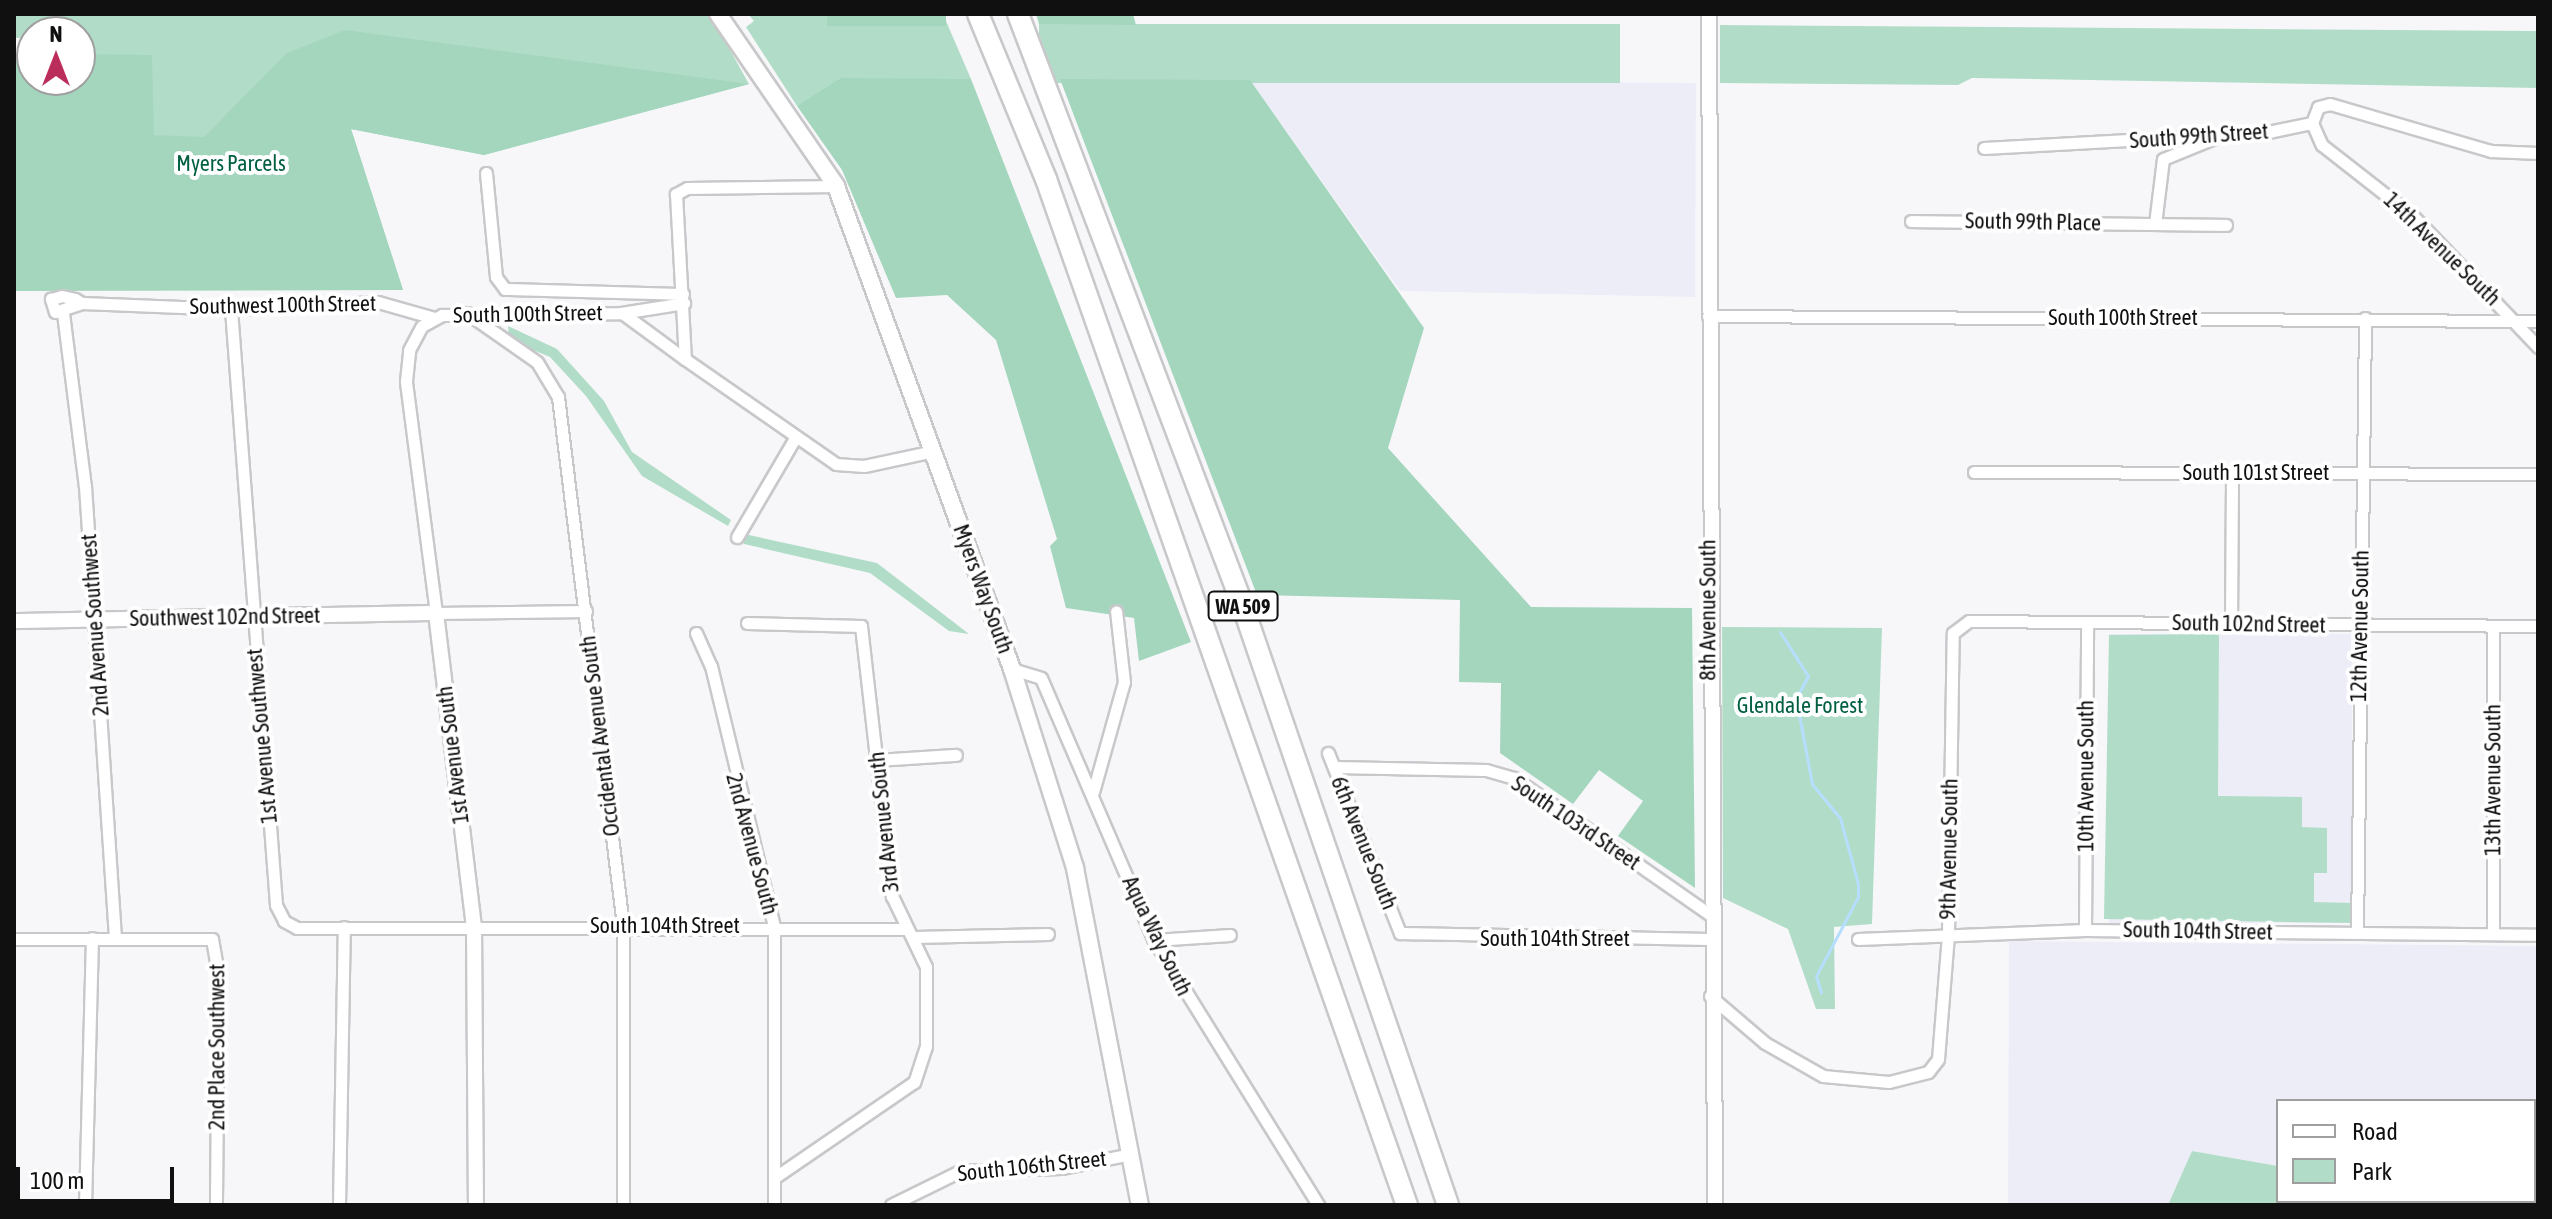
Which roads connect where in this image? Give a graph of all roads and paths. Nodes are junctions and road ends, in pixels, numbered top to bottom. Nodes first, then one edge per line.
1 (718, 14) edge
2 (978, 14) edge
3 (1018, 14) edge
4 (1709, 14) edge
5 (2312, 123) junction
6 (2218, 137) junction
7 (1984, 148) dead end
8 (2538, 153) edge
9 (486, 173) dead end
10 (836, 186) junction
11 (1911, 221) dead end
12 (2155, 224) junction
13 (2226, 225) dead end
14 (683, 299) junction
15 (82, 303) junction
16 (231, 309) junction
17 (63, 313) junction
18 (467, 313) junction
19 (621, 313) junction
20 (1708, 316) junction
21 (434, 318) junction
22 (2365, 318) junction
23 (2516, 321) junction
24 (2538, 321) edge
25 (2538, 347) edge
26 (685, 359) junction
27 (794, 440) junction
28 (934, 451) junction
29 (1974, 472) dead end
30 (2365, 472) junction
31 (2232, 473) junction
32 (2538, 474) edge
33 (737, 537) dead end
34 (586, 611) junction
35 (1116, 611) dead end
36 (436, 613) junction
37 (252, 617) junction
38 (93, 620) junction
39 (14, 621) edge
40 (2087, 622) junction
41 (747, 623) dead end
42 (2231, 623) junction
43 (1961, 625) joint
44 (2358, 625) junction
45 (2493, 626) junction
46 (2538, 626) edge
47 (696, 633) dead end
48 (1012, 669) junction
49 (1328, 753) dead end
50 (956, 755) dead end
51 (878, 760) junction
52 (1334, 767) junction
53 (1093, 792) junction
54 (1709, 914) junction
55 (284, 921) joint
56 (474, 926) junction
57 (623, 926) junction
58 (774, 926) junction
59 (344, 927) junction
60 (2085, 930) junction
61 (910, 933) junction
62 (1400, 933) joint
63 (2357, 933) junction
64 (1048, 934) dead end
65 (2493, 934) junction
66 (1230, 935) dead end
67 (1948, 935) junction
68 (2538, 935) edge
69 (92, 938) junction
70 (115, 938) junction
71 (14, 939) edge
72 (1709, 939) junction
73 (1858, 939) dead end
74 (1154, 940) junction
75 (1709, 996) junction
76 (1131, 1154) junction
77 (775, 1177) junction
78 (85, 1205) edge
79 (216, 1205) edge
80 (339, 1205) edge
81 (476, 1205) edge
82 (623, 1205) edge
83 (774, 1205) edge
84 (891, 1205) edge
85 (1140, 1205) edge
86 (1318, 1205) edge
87 (1407, 1205) edge
88 (1448, 1205) edge
89 (1715, 1205) edge

1 - 10 main road, Myers Way South
2 - 87 highway, WA 509
3 - 88 highway, WA 509
4 - 20 street, 8th Avenue South
5 - 6 street, South 99th Street
5 - 8 street, South 99th Street
5 - 23 street, 14th Avenue South
6 - 7 street, South 99th Street
6 - 12 street
9 - 14 street, South 100th Street
10 - 14 street
10 - 28 main road, Myers Way South
11 - 12 street, South 99th Place
12 - 13 street, South 99th Place
14 - 19 street, South 100th Street
14 - 26 street
15 - 16 street, Southwest 100th Street
15 - 17 street
15 - 17 street, Southwest 100th Street
16 - 21 street, Southwest 100th Street
16 - 37 street, 1st Avenue Southwest
17 - 38 street, 2nd Avenue Southwest
18 - 19 street, South 100th Street
18 - 21 street, South 100th Street
18 - 34 street, Occidental Avenue South
19 - 26 street, South 100th Street
20 - 22 street, South 100th Street
20 - 54 street, 8th Avenue South
21 - 36 street, 1st Avenue South
22 - 23 street, South 100th Street
22 - 30 street, 12th Avenue South
23 - 24 street, South 100th Street
23 - 25 street, 14th Avenue South
26 - 27 street
27 - 28 street
27 - 33 street
28 - 48 main road, Myers Way South
29 - 31 street, South 101st Street
30 - 31 street, South 101st Street
30 - 32 street, South 101st Street
30 - 44 street, 12th Avenue South
31 - 42 street
34 - 36 street
34 - 57 street, Occidental Avenue South
35 - 53 street
36 - 37 street, Southwest 102nd Street
36 - 56 street, 1st Avenue South
37 - 38 street, Southwest 102nd Street
37 - 55 street, 1st Avenue Southwest
38 - 39 street, Southwest 102nd Street
38 - 70 street, 2nd Avenue Southwest
40 - 42 street, South 102nd Street
40 - 43 street, South 102nd Street
40 - 60 street, 10th Avenue South
41 - 51 street, 3rd Avenue South
42 - 44 street, South 102nd Street
43 - 67 street, 9th Avenue South
44 - 45 street, South 102nd Street
44 - 63 street, 12th Avenue South
45 - 46 street, South 102nd Street
45 - 65 street, 13th Avenue South
47 - 58 street, 2nd Avenue South
48 - 53 street, Aqua Way South
48 - 76 main road, Myers Way South
49 - 52 street, 6th Avenue South
50 - 51 street
51 - 61 street, 3rd Avenue South
52 - 54 street, South 103rd Street
52 - 62 street, 6th Avenue South
53 - 74 street, Aqua Way South
54 - 72 street, 8th Avenue South
55 - 59 street, South 104th Street
56 - 57 street, South 104th Street
56 - 59 street, South 104th Street
56 - 81 street, 1st Avenue South
57 - 58 street, South 104th Street
57 - 82 street, Occidental Avenue South
58 - 61 street, South 104th Street
58 - 77 street, 2nd Avenue South
59 - 80 street
60 - 63 street, South 104th Street
60 - 67 street, South 104th Street
61 - 64 street, South 104th Street
61 - 77 street, 3rd Avenue South
62 - 72 street, South 104th Street
63 - 65 street, South 104th Street
65 - 68 street, South 104th Street
66 - 74 street
67 - 73 street, South 104th Street
67 - 75 street, 9th Avenue South
69 - 70 street
69 - 71 street
69 - 78 street
70 - 79 street, 2nd Place Southwest
72 - 75 street, 8th Avenue South
74 - 86 street, Aqua Way South
75 - 89 street, 8th Avenue South
76 - 84 street, South 106th Street
76 - 85 main road, Myers Way South
77 - 83 street, 2nd Avenue South

